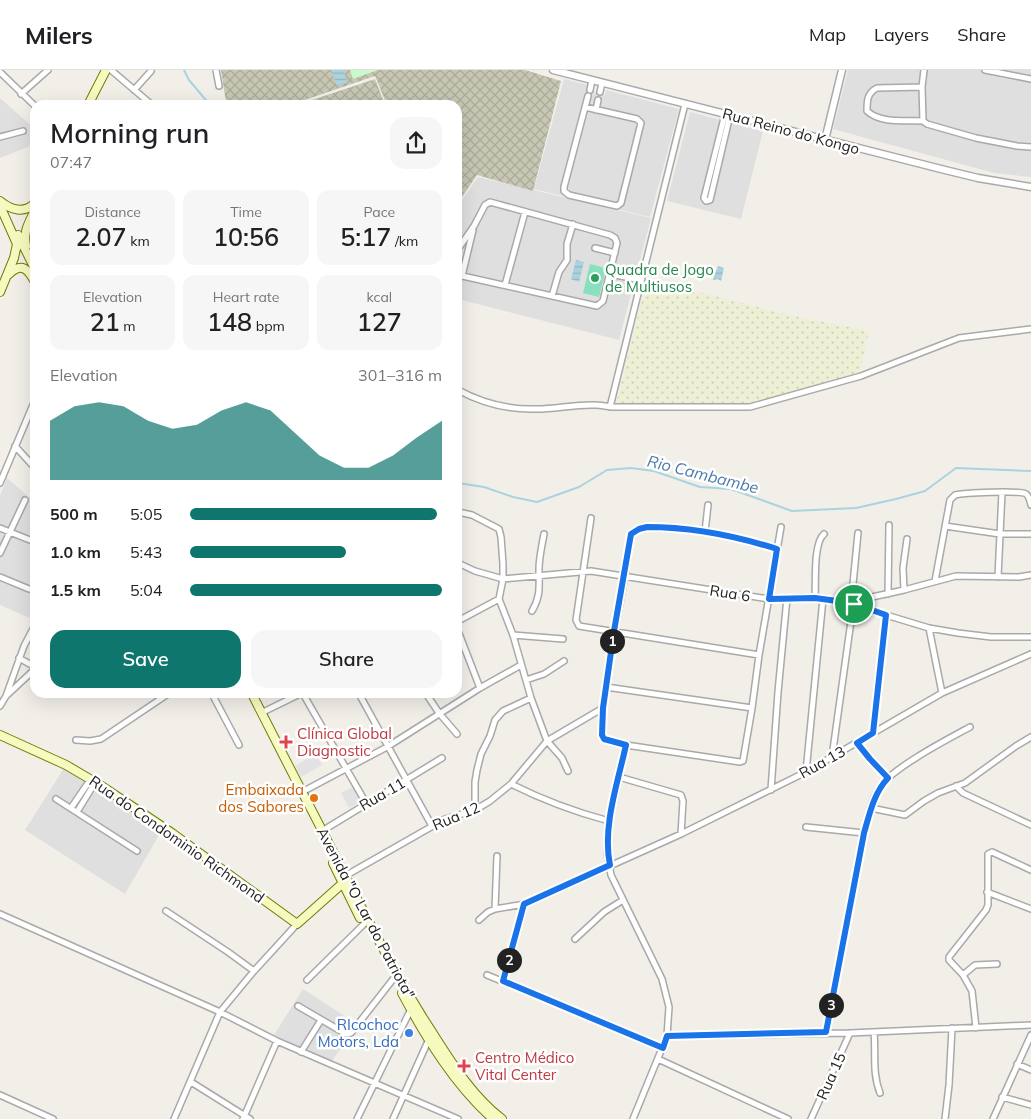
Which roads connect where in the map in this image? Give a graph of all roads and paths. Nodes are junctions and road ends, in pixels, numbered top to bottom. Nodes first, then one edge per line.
1 (8, 70) edge
2 (48, 70) edge
3 (106, 70) edge
4 (111, 70) edge
5 (216, 70) edge
6 (553, 70) edge
7 (842, 70) edge
8 (924, 70) edge
9 (985, 70) edge
10 (151, 71) edge
11 (1, 73) edge
12 (1031, 79) edge
13 (592, 80) junction
14 (602, 83) junction
15 (219, 86) dead end
16 (922, 87) junction
17 (134, 90) junction
18 (590, 90) dead end
19 (600, 92) dead end
20 (21, 94) junction
21 (588, 96) dead end
22 (90, 100) edge
23 (146, 100) edge
24 (598, 100) dead end
25 (30, 102) edge
26 (685, 104) junction
27 (585, 107) junction
28 (596, 110) junction
29 (728, 115) junction
30 (923, 121) junction
31 (23, 131) dead end
32 (0, 137) edge
33 (824, 140) junction
34 (1031, 147) edge
35 (1031, 187) edge
36 (0, 201) edge
37 (30, 207) edge
38 (0, 208) edge
39 (525, 212) junction
40 (30, 222) edge
41 (573, 224) junction
42 (474, 226) junction
43 (462, 243) edge
44 (596, 248) dead end
45 (615, 253) junction
46 (28, 255) junction
47 (30, 259) edge
48 (462, 268) edge
49 (30, 274) edge
50 (610, 274) junction
51 (462, 275) edge
52 (7, 277) junction
53 (641, 280) junction
54 (504, 285) junction
55 (0, 292) edge
56 (552, 296) junction
57 (1031, 329) edge
58 (462, 392) edge
59 (610, 407) junction
60 (30, 412) edge
61 (16, 446) junction
62 (30, 462) edge
63 (0, 483) edge
64 (1002, 492) junction
65 (25, 500) dead end
66 (1031, 505) edge
67 (708, 506) dead end
68 (462, 513) edge
69 (591, 518) dead end
70 (889, 525) dead end
71 (944, 526) junction
72 (781, 527) dead end
73 (0, 528) edge
74 (10, 532) junction
75 (705, 532) junction
76 (858, 533) dead end
77 (544, 534) dead end
78 (824, 534) dead end
79 (1000, 534) junction
80 (1031, 534) edge
81 (907, 539) dead end
82 (30, 540) edge
83 (777, 549) junction
84 (0, 554) edge
85 (462, 565) edge
86 (583, 572) junction
87 (1031, 575) edge
88 (540, 576) junction
89 (625, 576) junction
90 (0, 577) edge
91 (998, 577) junction
92 (503, 579) junction
93 (935, 581) junction
94 (30, 589) dead end
95 (904, 590) junction
96 (888, 594) junction
97 (499, 598) junction
98 (787, 598) junction
99 (815, 598) junction
100 (769, 599) junction
101 (823, 599) junction
102 (853, 604) junction
103 (532, 610) dead end
104 (886, 615) junction
105 (462, 619) edge
106 (929, 628) junction
107 (614, 631) junction
108 (30, 635) edge
109 (513, 635) junction
110 (1031, 637) edge
111 (563, 639) dead end
112 (462, 641) edge
113 (1031, 654) edge
114 (759, 655) junction
115 (19, 658) junction
116 (564, 661) dead end
117 (30, 665) edge
118 (521, 665) junction
119 (30, 673) edge
120 (526, 680) junction
121 (606, 687) junction
122 (480, 688) junction
123 (942, 693) junction
124 (6, 696) junction
125 (162, 698) edge
126 (214, 698) edge
127 (248, 698) edge
128 (254, 698) edge
129 (292, 698) edge
130 (306, 698) edge
131 (361, 698) edge
132 (429, 698) edge
133 (531, 698) junction
134 (0, 706) edge
135 (603, 708) junction
136 (752, 708) junction
137 (261, 713) junction
138 (439, 713) junction
139 (970, 727) dead end
140 (873, 733) junction
141 (457, 734) dead end
142 (0, 735) edge
143 (1031, 738) edge
144 (76, 740) dead end
145 (546, 740) junction
146 (857, 743) junction
147 (239, 745) dead end
148 (626, 745) junction
149 (387, 747) junction
150 (832, 757) junction
151 (442, 758) dead end
152 (346, 768) junction
153 (568, 771) dead end
154 (806, 772) junction
155 (619, 777) junction
156 (888, 778) junction
157 (406, 781) junction
158 (94, 784) junction
159 (511, 784) junction
160 (956, 786) junction
161 (772, 790) junction
162 (302, 792) junction
163 (56, 799) dead end
164 (366, 802) junction
165 (71, 808) junction
166 (871, 808) junction
167 (476, 810) junction
168 (76, 812) junction
169 (609, 822) junction
170 (1031, 825) edge
171 (432, 826) junction
172 (806, 827) dead end
173 (322, 830) junction
174 (864, 833) junction
175 (681, 834) junction
176 (137, 851) dead end
177 (498, 856) dead end
178 (610, 865) junction
179 (1031, 870) edge
180 (344, 880) junction
181 (987, 892) junction
182 (623, 900) junction
183 (524, 904) junction
184 (495, 909) junction
185 (1031, 909) edge
186 (166, 911) dead end
187 (0, 914) edge
188 (479, 920) dead end
189 (297, 924) junction
190 (364, 924) junction
191 (575, 939) dead end
192 (997, 964) dead end
193 (254, 971) junction
194 (488, 975) dead end
195 (963, 975) junction
196 (394, 978) junction
197 (307, 980) dead end
198 (503, 981) junction
199 (298, 1006) dead end
200 (411, 1009) junction
201 (220, 1012) junction
202 (321, 1020) junction
203 (1031, 1025) edge
204 (952, 1028) junction
205 (976, 1028) junction
206 (826, 1032) junction
207 (874, 1032) junction
208 (850, 1033) junction
209 (1031, 1034) edge
210 (667, 1036) junction
211 (430, 1039) junction
212 (277, 1041) junction
213 (663, 1048) junction
214 (301, 1052) junction
215 (658, 1059) junction
216 (1017, 1064) junction
217 (1031, 1070) edge
218 (191, 1082) junction
219 (374, 1084) junction
220 (880, 1093) dead end
221 (0, 1095) edge
222 (404, 1095) junction
223 (1002, 1096) junction
224 (1031, 1105) edge
225 (245, 1118) edge
226 (53, 1119) edge
227 (174, 1119) edge
228 (357, 1119) edge
229 (394, 1119) edge
230 (458, 1119) edge
231 (493, 1119) edge
232 (502, 1119) edge
233 (633, 1119) edge
234 (788, 1119) edge
235 (811, 1119) edge
236 (945, 1119) edge
237 (993, 1119) edge

1 - 11 street
2 - 20 street
3 - 22 main road
4 - 17 street
5 - 15 street
6 - 13 street, Rua Reino do Kongo
7 - 33 street
8 - 16 street
9 - 12 street
10 - 17 street
11 - 20 street
13 - 14 street, Rua Reino do Kongo
13 - 18 street
14 - 19 street
14 - 26 street, Rua Reino do Kongo
16 - 30 street
16 - 30 street
17 - 23 street
20 - 25 street
21 - 27 street
24 - 28 street
26 - 29 street, Rua Reino do Kongo
26 - 53 street
27 - 28 street
27 - 28 street
29 - 29 street
29 - 33 street, Rua Reino do Kongo
30 - 34 street
31 - 32 street
33 - 35 street, Rua Reino do Kongo
36 - 37 main road
38 - 46 main road
38 - 52 main road
39 - 41 street
39 - 42 street
39 - 54 street
40 - 46 main road
41 - 45 street
41 - 56 street
42 - 43 street
42 - 48 street
44 - 45 street
45 - 50 street
46 - 47 main road
49 - 52 main road
50 - 53 street
50 - 56 street
51 - 54 street
52 - 55 main road
53 - 59 street
54 - 56 street
57 - 59 street
58 - 59 street
60 - 61 street
61 - 62 street
61 - 63 street
64 - 66 street
64 - 71 street
64 - 79 street
65 - 74 street
67 - 75 street
68 - 92 street
69 - 86 street
70 - 96 street
71 - 79 street
71 - 93 street
72 - 83 street
73 - 74 street
74 - 82 street
74 - 84 street
75 - 83 street
75 - 89 street
76 - 102 street
77 - 88 street
78 - 99 street
79 - 80 street
79 - 91 street
81 - 95 street
83 - 100 street
85 - 92 street, Rua 6
86 - 88 street, Rua 6
86 - 89 street, Rua 6
86 - 107 street
87 - 91 street
88 - 92 street, Rua 6
88 - 103 street
89 - 100 street, Rua 6
89 - 107 street
90 - 94 street
91 - 93 street
92 - 97 street
93 - 95 street
95 - 96 street
96 - 102 street
97 - 105 street
97 - 109 street
98 - 99 street, Rua 6
98 - 100 street, Rua 6
98 - 161 street
99 - 101 street, Rua 6
100 - 114 street
101 - 102 street, Rua 6
101 - 154 street
102 - 104 street, Rua 6
102 - 150 street
104 - 106 street, Rua 6
104 - 140 street
106 - 110 street, Rua 6
106 - 123 street
107 - 114 street
107 - 121 street
108 - 115 street
109 - 111 street
109 - 118 street
112 - 122 street
113 - 123 street, Rua 13
114 - 136 street
115 - 117 street
115 - 124 street
116 - 120 street
118 - 120 street
118 - 122 street
119 - 124 street
120 - 133 street
121 - 135 street
121 - 136 street
122 - 138 street
123 - 140 street, Rua 13
124 - 134 street
125 - 144 street
126 - 147 street
127 - 180 main road, Avenida "O Lar do Patriota"
128 - 137 main road, Avenida "O Lar do Patriota"
129 - 137 street
130 - 152 street
131 - 149 street
132 - 138 street
133 - 145 street
133 - 167 street
135 - 145 street, Rua 12
135 - 148 street
136 - 148 street
137 - 162 main road, Avenida "O Lar do Patriota"
138 - 141 street
138 - 149 street
139 - 156 street
140 - 146 street, Rua 13
142 - 158 main road, Rua do Condominio Richmond
143 - 160 street
145 - 153 street
145 - 159 street, Rua 12
146 - 150 street, Rua 13
146 - 156 street
148 - 155 street
149 - 152 street
149 - 157 street
150 - 154 street, Rua 13
151 - 157 street, Rua 11
152 - 162 street
152 - 164 street
154 - 161 street, Rua 13
155 - 169 street
155 - 175 street
156 - 166 street
157 - 164 street, Rua 11
157 - 171 street
158 - 165 street
158 - 168 street
158 - 189 main road, Rua do Condominio Richmond
159 - 167 street, Rua 12
159 - 169 street
160 - 166 street
160 - 170 street
161 - 175 street, Rua 13
162 - 173 main road, Avenida "O Lar do Patriota"
163 - 165 street
164 - 173 street, Rua 11
165 - 168 street
166 - 174 street
167 - 171 street, Rua 12
168 - 176 street
169 - 178 street
171 - 180 street, Rua 12
172 - 174 street
173 - 180 main road, Avenida "O Lar do Patriota"
174 - 206 street
175 - 178 street, Rua 13
177 - 184 street
178 - 182 street
178 - 183 street, Rua 13
179 - 181 street
180 - 189 main road
180 - 190 main road, Avenida "O Lar do Patriota"
180 - 232 main road, Avenida "O Lar do Patriota"
181 - 185 street
181 - 195 street
182 - 191 street
182 - 210 street
183 - 184 street, Rua 13
183 - 198 street
184 - 188 street
186 - 193 street
187 - 201 street
189 - 193 street
190 - 196 main road, Avenida "O Lar do Patriota"
190 - 197 street
192 - 195 street
193 - 201 street
194 - 198 street
195 - 205 street
196 - 200 main road, Avenida "O Lar do Patriota"
196 - 202 street
198 - 213 street
199 - 202 street
200 - 211 main road, Avenida "O Lar do Patriota"
200 - 219 street
201 - 212 street
201 - 218 street
202 - 214 street
203 - 205 street
204 - 205 street
204 - 207 street
204 - 236 street
206 - 208 street
206 - 210 street
207 - 208 street
207 - 220 street
208 - 235 street, Rua 15
209 - 216 street
210 - 213 street
211 - 222 street
211 - 231 main road, Avenida "O Lar do Patriota"
212 - 214 street
212 - 225 street
213 - 215 street
214 - 219 street
215 - 233 street
215 - 234 street
216 - 217 street
216 - 223 street
218 - 225 street
218 - 227 street
219 - 222 street
219 - 228 street
221 - 226 street
222 - 229 street
222 - 230 street
223 - 224 street
223 - 237 street

